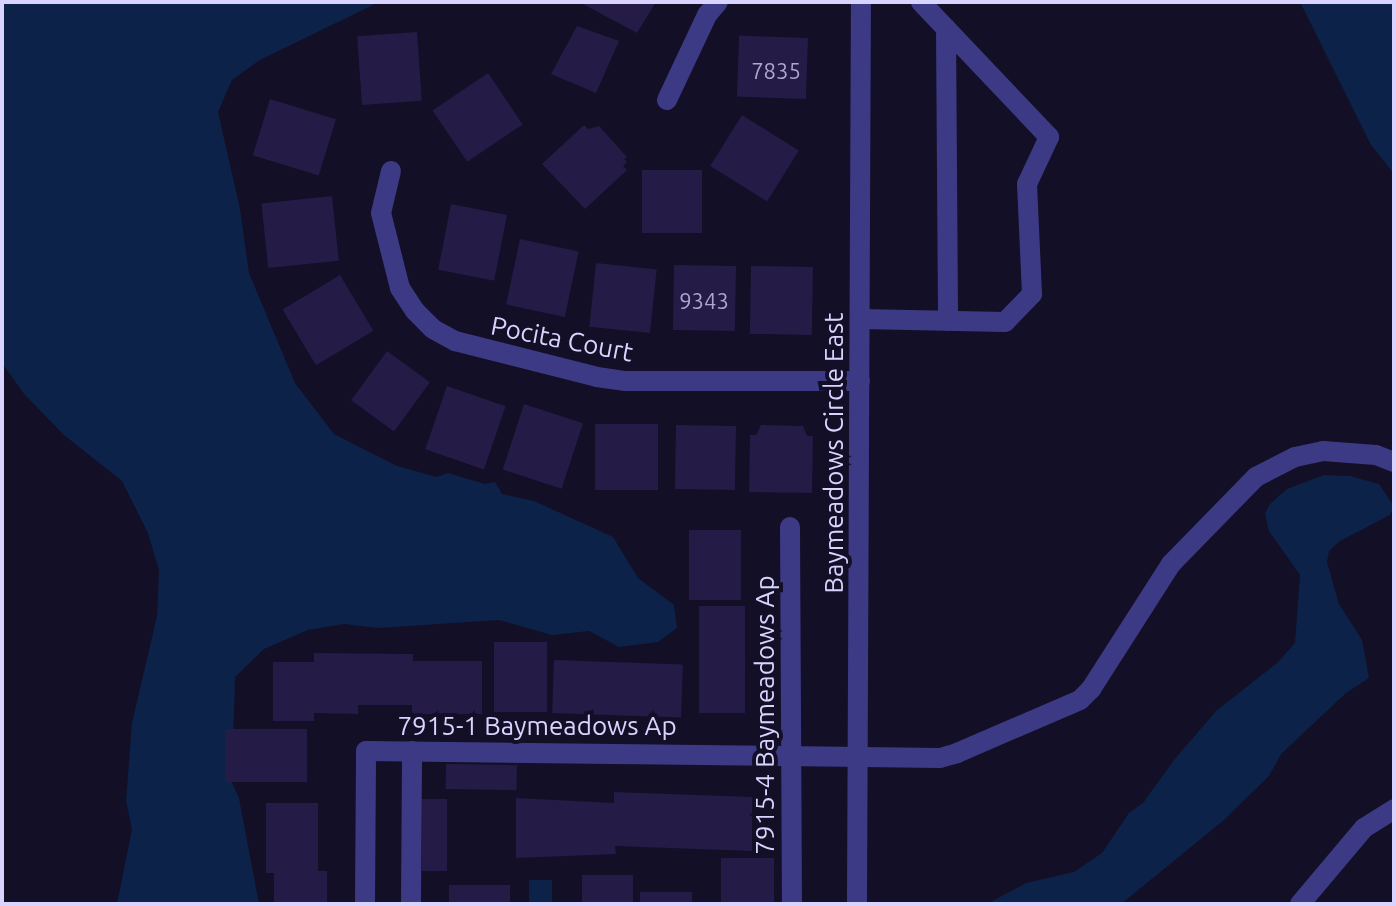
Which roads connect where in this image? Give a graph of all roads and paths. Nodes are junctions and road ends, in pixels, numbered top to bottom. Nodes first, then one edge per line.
1 (718, 2) edge
2 (861, 2) edge
3 (921, 2) edge
4 (946, 28) junction
5 (667, 100) dead end
6 (391, 171) dead end
7 (861, 319) junction
8 (948, 321) junction
9 (860, 381) junction
10 (1394, 462) edge
11 (790, 527) dead end
12 (412, 751) junction
13 (791, 754) junction
14 (859, 755) junction
15 (1394, 809) edge
16 (365, 904) edge
17 (411, 904) edge
18 (792, 904) edge
19 (857, 904) edge
20 (1300, 904) edge

1 - 5 street
2 - 7 street, Baymeadows Circle East
3 - 4 street
4 - 8 street
4 - 8 street
6 - 9 street, Pocita Court
7 - 8 street
7 - 9 street, Baymeadows Circle East
9 - 14 street, Baymeadows Circle East
10 - 14 street, 7915-1 Baymeadows Ap
11 - 13 street, 7915-4 Baymeadows Ap
12 - 13 street, 7915-1 Baymeadows Ap
12 - 16 street, 7915-1 Baymeadows Ap
12 - 17 street
13 - 14 street, 7915-1 Baymeadows Ap
13 - 18 street, 7915-4 Baymeadows Ap
14 - 19 street, Baymeadows Circle East
15 - 20 street

